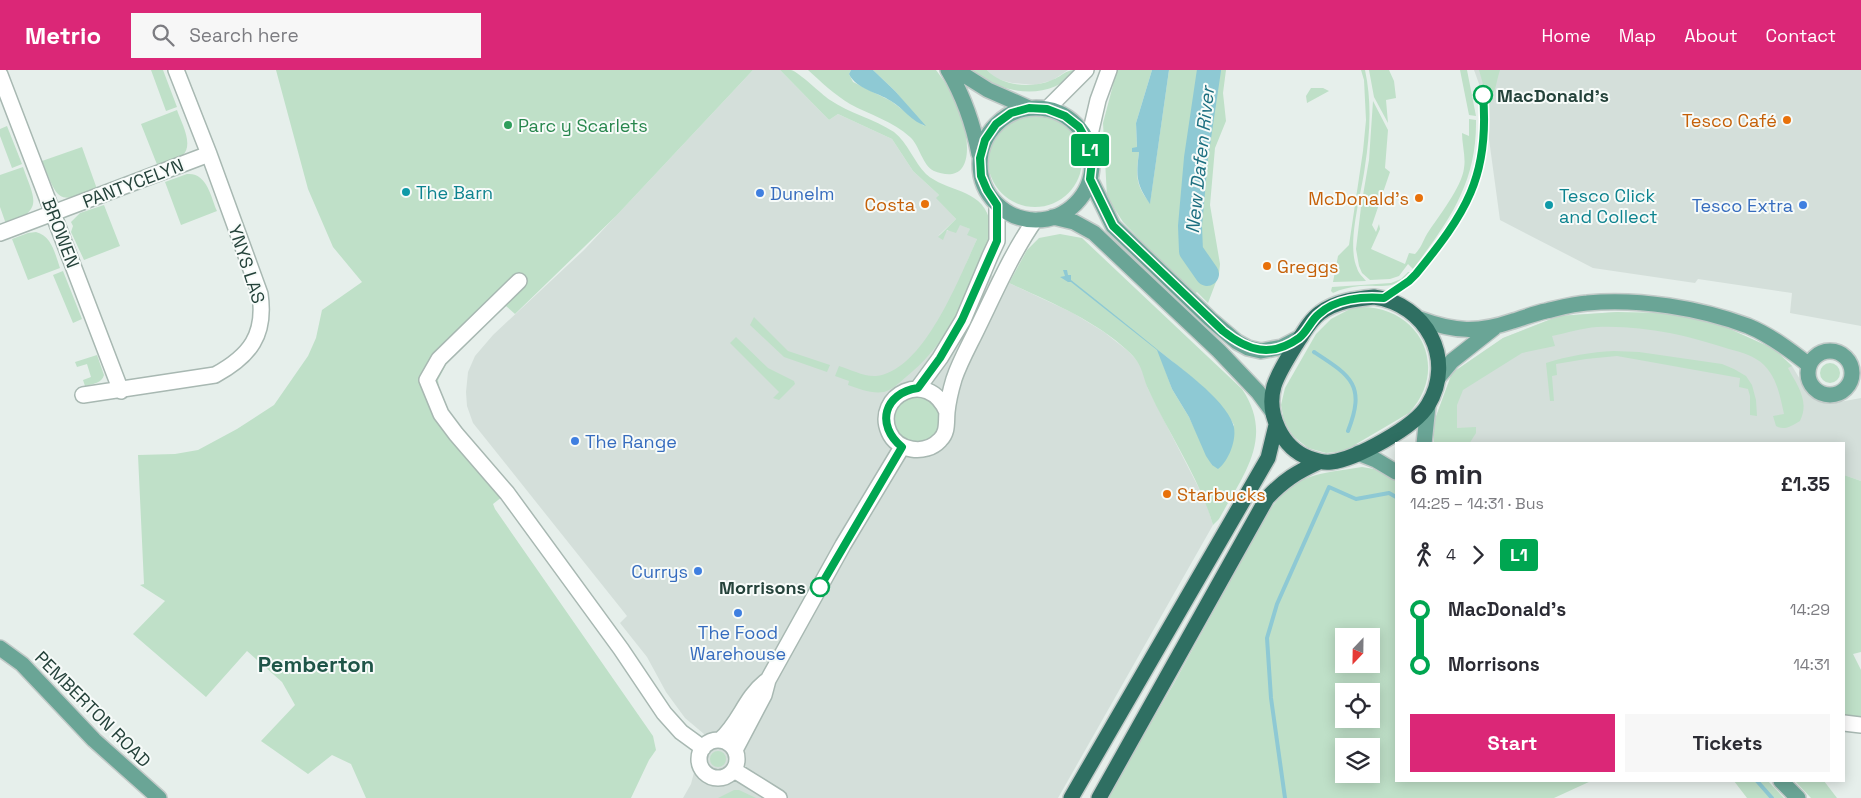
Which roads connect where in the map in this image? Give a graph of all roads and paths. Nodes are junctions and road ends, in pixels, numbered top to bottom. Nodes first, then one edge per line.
1 (176, 70) edge
2 (948, 70) edge
3 (956, 70) edge
4 (1086, 70) edge
5 (1109, 70) edge
6 (0, 76) edge
7 (1029, 108) junction
8 (1047, 109) junction
9 (1088, 143) junction
10 (209, 154) junction
11 (980, 158) junction
12 (1090, 179) junction
13 (997, 205) junction
14 (53, 213) junction
15 (1053, 217) junction
16 (1035, 220) junction
17 (0, 233) edge
18 (519, 281) dead end
19 (1420, 319) junction
20 (1496, 327) junction
21 (1301, 337) junction
22 (1808, 365) junction
23 (1438, 378) junction
24 (1855, 384) edge
25 (918, 388) junction
26 (121, 390) junction
27 (83, 395) dead end
28 (1428, 406) junction
29 (947, 412) junction
30 (1274, 418) junction
31 (1424, 442) edge
32 (902, 447) junction
33 (1358, 453) junction
34 (1319, 462) junction
35 (1395, 471) edge
36 (0, 648) edge
37 (768, 680) junction
38 (1845, 723) edge
39 (1861, 725) edge
40 (720, 740) junction
41 (703, 748) junction
42 (735, 750) junction
43 (734, 770) junction
44 (1782, 782) edge
45 (158, 798) edge
46 (779, 798) edge
47 (1071, 798) edge
48 (1099, 798) edge
49 (1798, 798) edge

1 - 10 street, YNYS LAS
2 - 11 main road
3 - 7 main road
4 - 8 street
5 - 9 street
6 - 14 street, BROWEN
7 - 8 main road
7 - 11 main road
8 - 9 main road
9 - 12 main road
10 - 14 street, PANTYCELYN
10 - 26 street, YNYS LAS
11 - 13 main road
12 - 15 main road
12 - 21 main road
13 - 16 main road
13 - 25 street
14 - 17 street, PANTYCELYN
14 - 26 street, BROWEN
15 - 16 main road
15 - 30 main road
16 - 29 street
18 - 41 street
19 - 20 main road
19 - 21 highway
19 - 23 highway
20 - 22 main road
20 - 23 main road
21 - 30 highway
22 - 24 main road
22 - 24 main road
23 - 28 highway
25 - 29 street
25 - 32 street
26 - 27 street, YNYS LAS
28 - 31 main road
28 - 33 highway
29 - 32 street
30 - 34 highway
30 - 47 highway
32 - 37 street
33 - 34 highway
33 - 35 main road
34 - 48 highway
36 - 45 main road, PEMBERTON ROAD
37 - 40 street
37 - 42 street
38 - 39 street
40 - 41 street
40 - 42 street
41 - 43 street
42 - 43 street
43 - 46 street
44 - 49 main road

